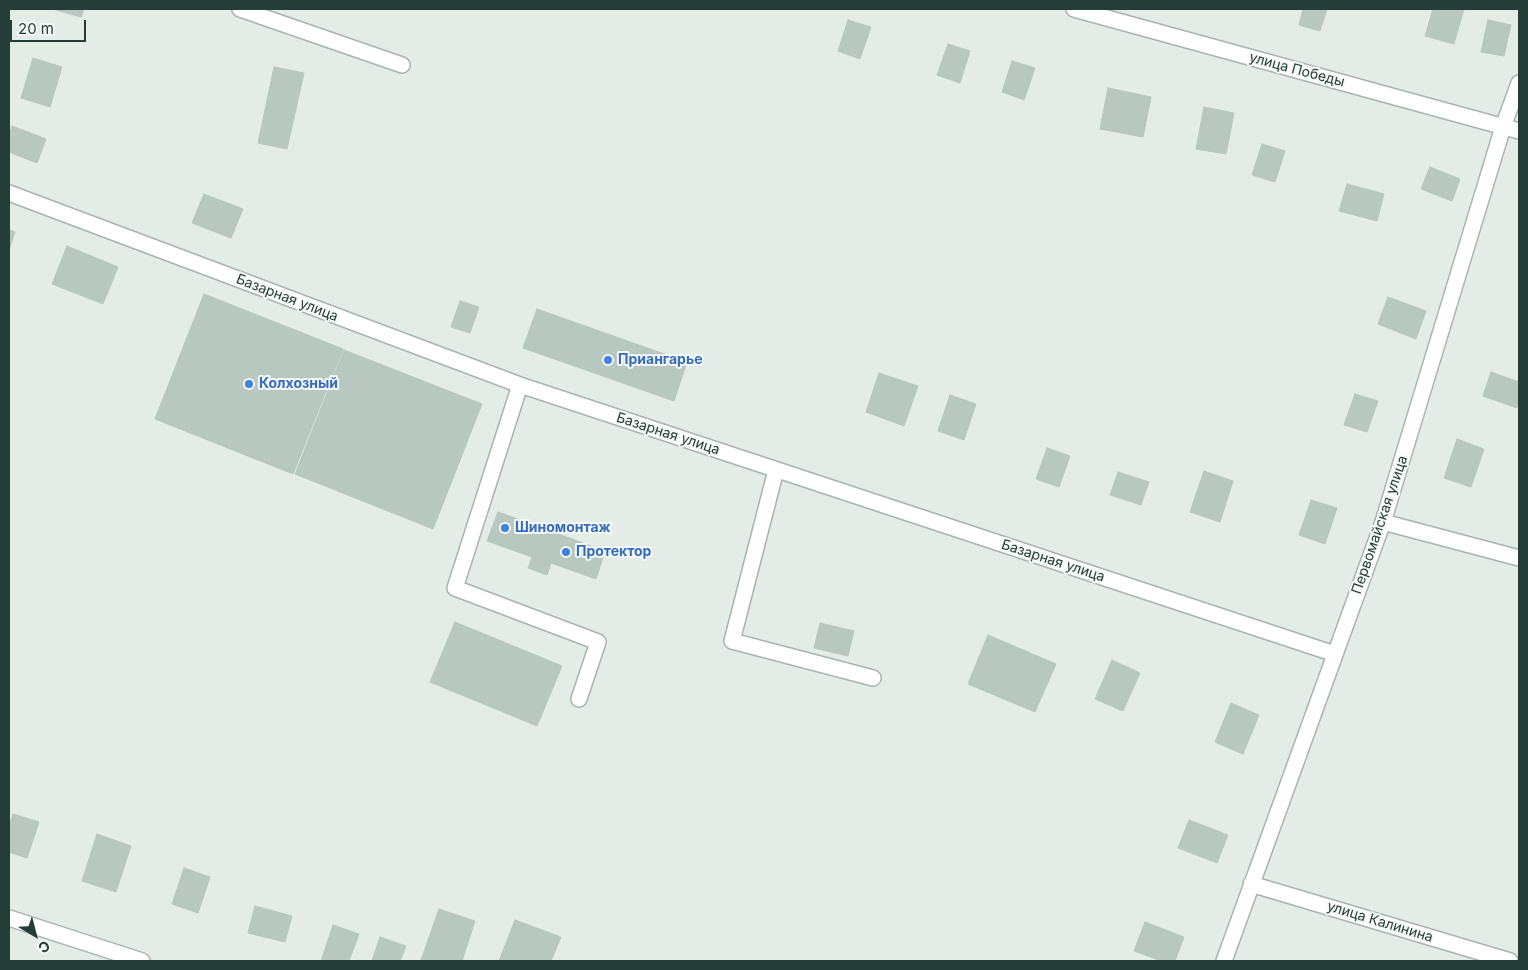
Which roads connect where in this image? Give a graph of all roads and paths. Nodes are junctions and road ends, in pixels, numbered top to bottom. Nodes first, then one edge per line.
1 (240, 9) edge
2 (1074, 9) edge
3 (402, 65) dead end
4 (1519, 83) edge
5 (1503, 127) junction
6 (1519, 131) edge
7 (9, 193) edge
8 (520, 385) junction
9 (776, 470) junction
10 (1383, 522) junction
11 (1519, 558) edge
12 (1335, 654) junction
13 (873, 678) dead end
14 (579, 699) dead end
15 (1251, 884) junction
16 (9, 918) edge
17 (142, 961) edge
18 (1224, 961) edge
19 (1510, 961) edge

1 - 3 street
2 - 5 street, улица Победы
4 - 5 street, Первомайская улица
5 - 6 street, улица Победы
5 - 10 street, Первомайская улица
7 - 8 street, Базарная улица
8 - 9 street, Базарная улица
8 - 14 street
9 - 12 street, Базарная улица
9 - 13 street
10 - 11 street
10 - 12 street, Первомайская улица
12 - 15 street, Первомайская улица
15 - 18 street, Первомайская улица
15 - 19 street, улица Калинина
16 - 17 street

